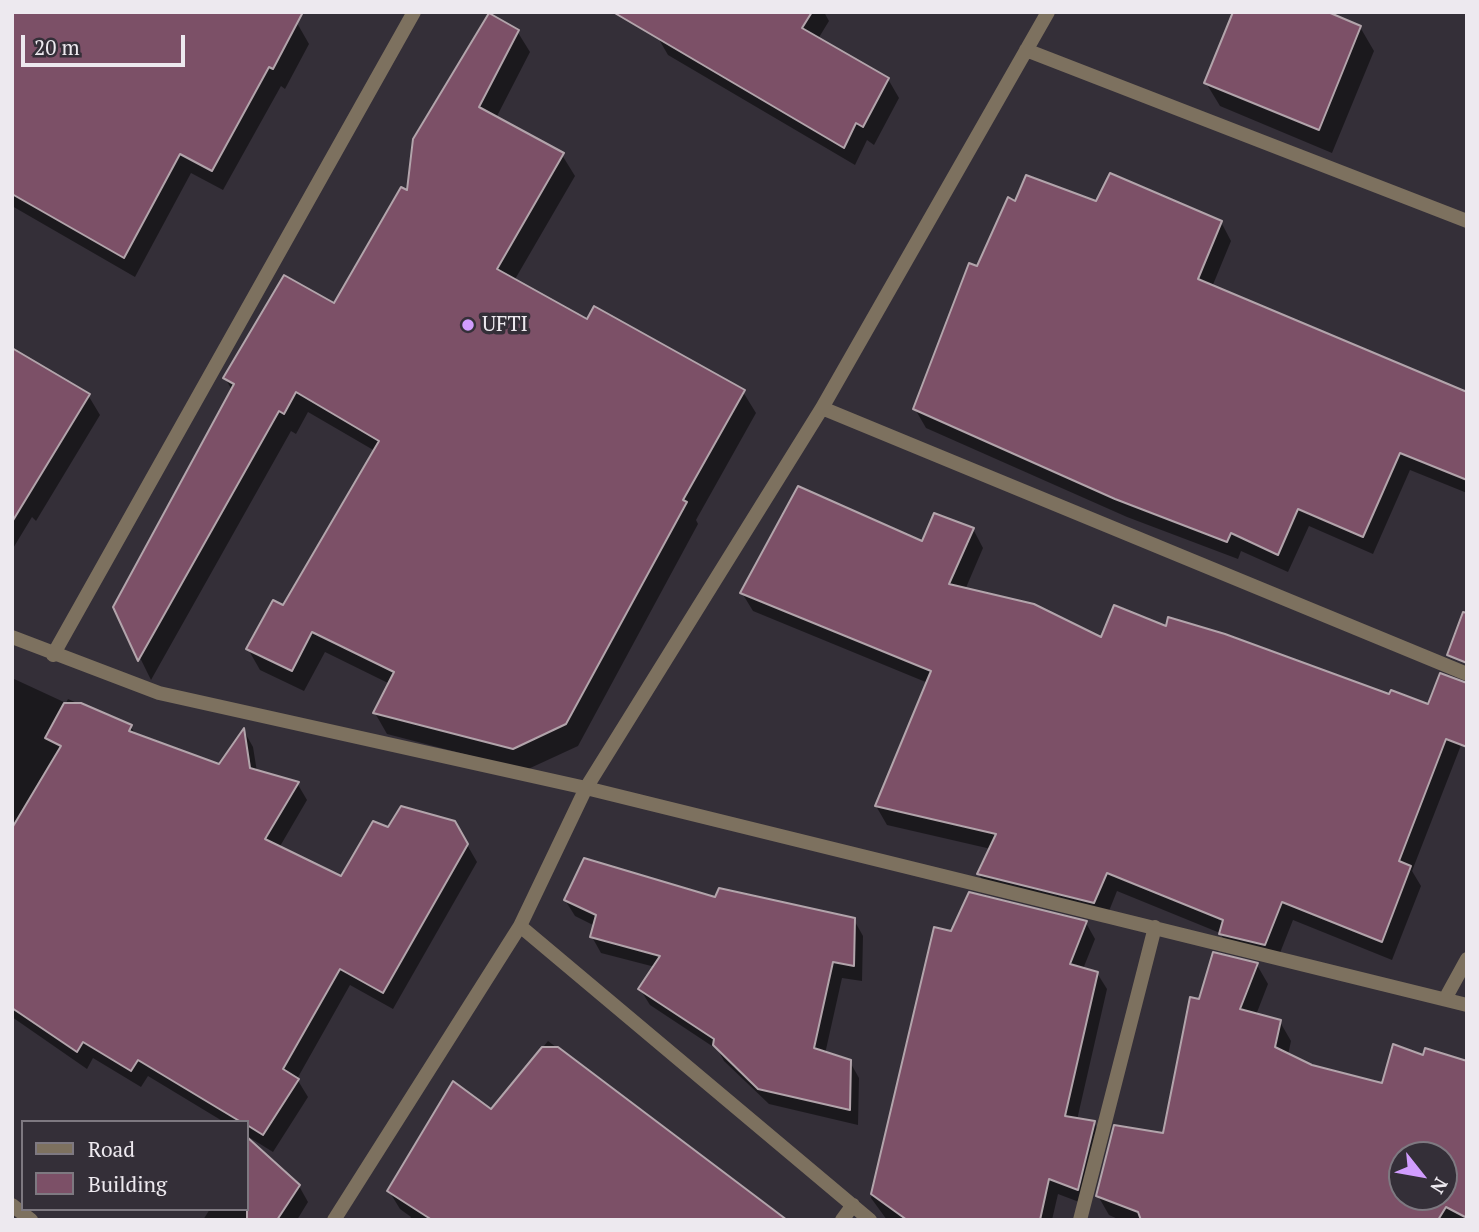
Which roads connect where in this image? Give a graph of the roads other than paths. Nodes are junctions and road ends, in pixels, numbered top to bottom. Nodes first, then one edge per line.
1 (414, 12) edge
2 (1048, 12) edge
3 (1026, 50) junction
4 (1467, 221) edge
5 (822, 408) junction
6 (12, 637) edge
7 (52, 655) junction
8 (1467, 674) edge
9 (586, 788) junction
10 (520, 926) junction
11 (1155, 927) junction
12 (1467, 959) edge
13 (1445, 999) junction
14 (1467, 1004) edge
15 (12, 1205) edge
16 (853, 1205) junction
17 (31, 1220) edge
18 (334, 1220) edge
19 (842, 1220) edge
20 (870, 1220) edge
21 (1080, 1220) edge

1 - 7 street
2 - 3 street
3 - 4 street
3 - 5 street
5 - 8 street
5 - 9 street
6 - 7 street
7 - 9 street
9 - 10 street
9 - 11 street
10 - 16 street
10 - 18 street
11 - 13 street
11 - 21 street
12 - 13 street
13 - 14 street
15 - 17 street
16 - 19 street
16 - 20 street

